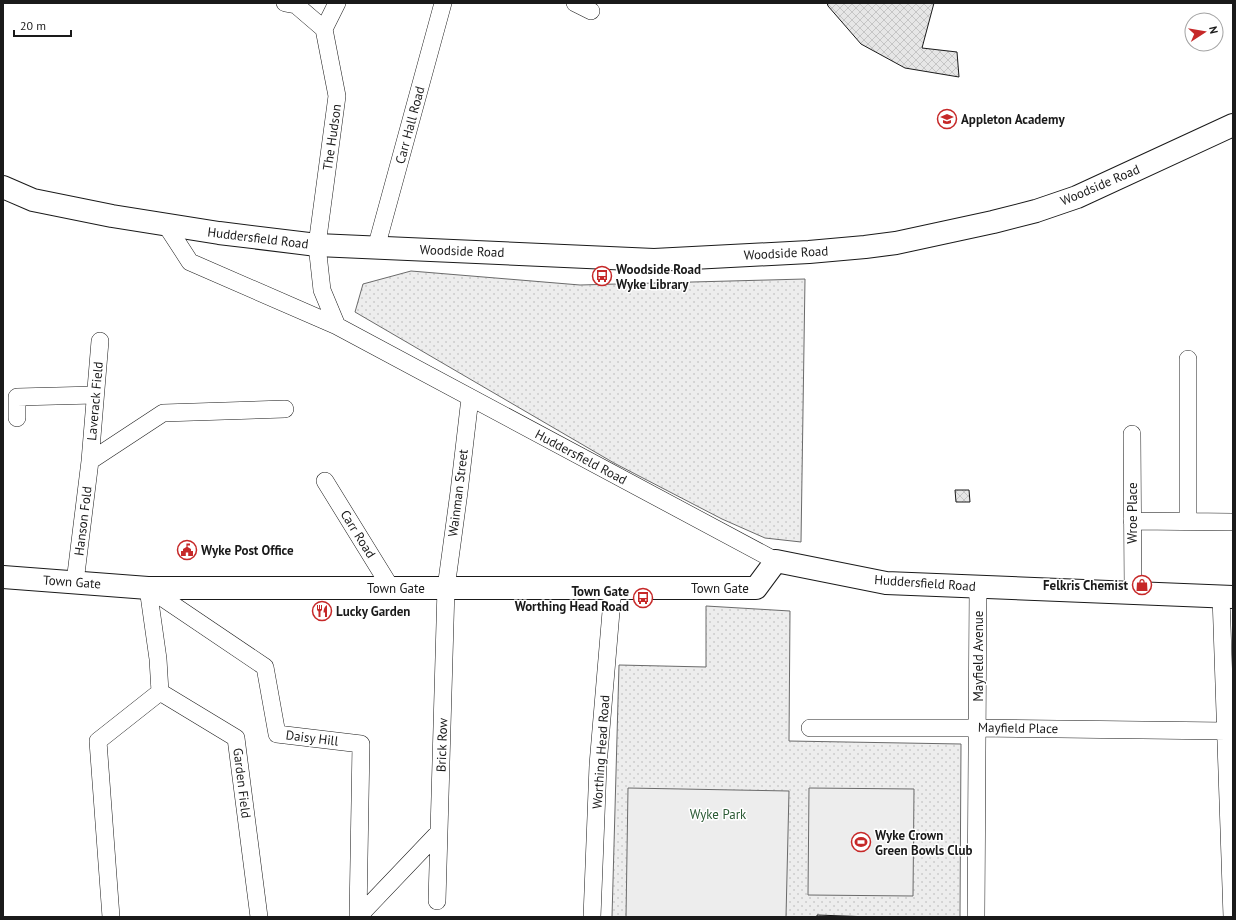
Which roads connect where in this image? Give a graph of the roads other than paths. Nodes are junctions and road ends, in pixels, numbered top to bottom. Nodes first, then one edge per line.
1 (285, 3) edge
2 (337, 3) edge
3 (443, 3) edge
4 (575, 3) edge
5 (591, 11) dead end
6 (324, 29) junction
7 (1233, 125) edge
8 (3, 187) edge
9 (166, 225) junction
10 (317, 245) junction
11 (376, 248) junction
12 (337, 326) junction
13 (100, 341) dead end
14 (1188, 359) dead end
15 (95, 395) junction
16 (470, 398) junction
17 (285, 409) dead end
18 (17, 418) dead end
19 (1132, 434) dead end
20 (90, 461) junction
21 (325, 481) dead end
22 (1132, 521) junction
23 (1188, 521) junction
24 (1233, 522) edge
25 (776, 561) junction
26 (3, 577) edge
27 (75, 582) junction
28 (978, 586) junction
29 (148, 588) junction
30 (391, 588) junction
31 (446, 588) junction
32 (613, 588) junction
33 (1133, 593) junction
34 (1227, 597) edge
35 (160, 692) junction
36 (810, 728) dead end
37 (977, 728) junction
38 (1226, 731) junction
39 (439, 832) junction
40 (1231, 832) edge
41 (437, 901) dead end
42 (111, 917) edge
43 (259, 917) edge
44 (358, 917) edge
45 (592, 917) edge
46 (976, 917) edge
47 (1232, 917) edge

1 - 6 street
2 - 6 street
3 - 11 street, Carr Hall Road
4 - 5 street
6 - 10 street, The Hudson
7 - 11 main road, Woodside Road
8 - 9 main road, Huddersfield Road
9 - 10 main road, Huddersfield Road
9 - 12 street
10 - 11 main road, Woodside Road
10 - 12 street, Huddersfield Road
12 - 16 street, Huddersfield Road
13 - 15 street, Laverack Field
14 - 23 street
15 - 18 street
15 - 20 street, Laverack Field
16 - 25 street, Huddersfield Road
16 - 31 street, Wainman Street
17 - 20 street
19 - 22 street, Wroe Place
20 - 27 street, Hanson Fold
21 - 30 street, Carr Road
22 - 23 street
22 - 33 street, Wroe Place
23 - 24 street
25 - 28 main road, Huddersfield Road
25 - 32 main road, Town Gate
26 - 27 main road, Town Gate
27 - 29 main road, Town Gate
28 - 33 main road, Huddersfield Road
28 - 37 street, Mayfield Avenue
29 - 30 main road, Town Gate
29 - 35 street
29 - 44 street, Daisy Hill
30 - 31 main road, Town Gate
31 - 32 main road, Town Gate
31 - 39 street, Brick Row
32 - 45 street, Worthing Head Road
33 - 34 main road, Huddersfield Road
34 - 38 street
35 - 42 street
35 - 43 street, Garden Field
36 - 37 street, Mayfield Place
37 - 38 street, Mayfield Place
37 - 46 street, Mayfield Avenue
38 - 40 street
39 - 41 street, Brick Row
39 - 44 street
40 - 47 street

